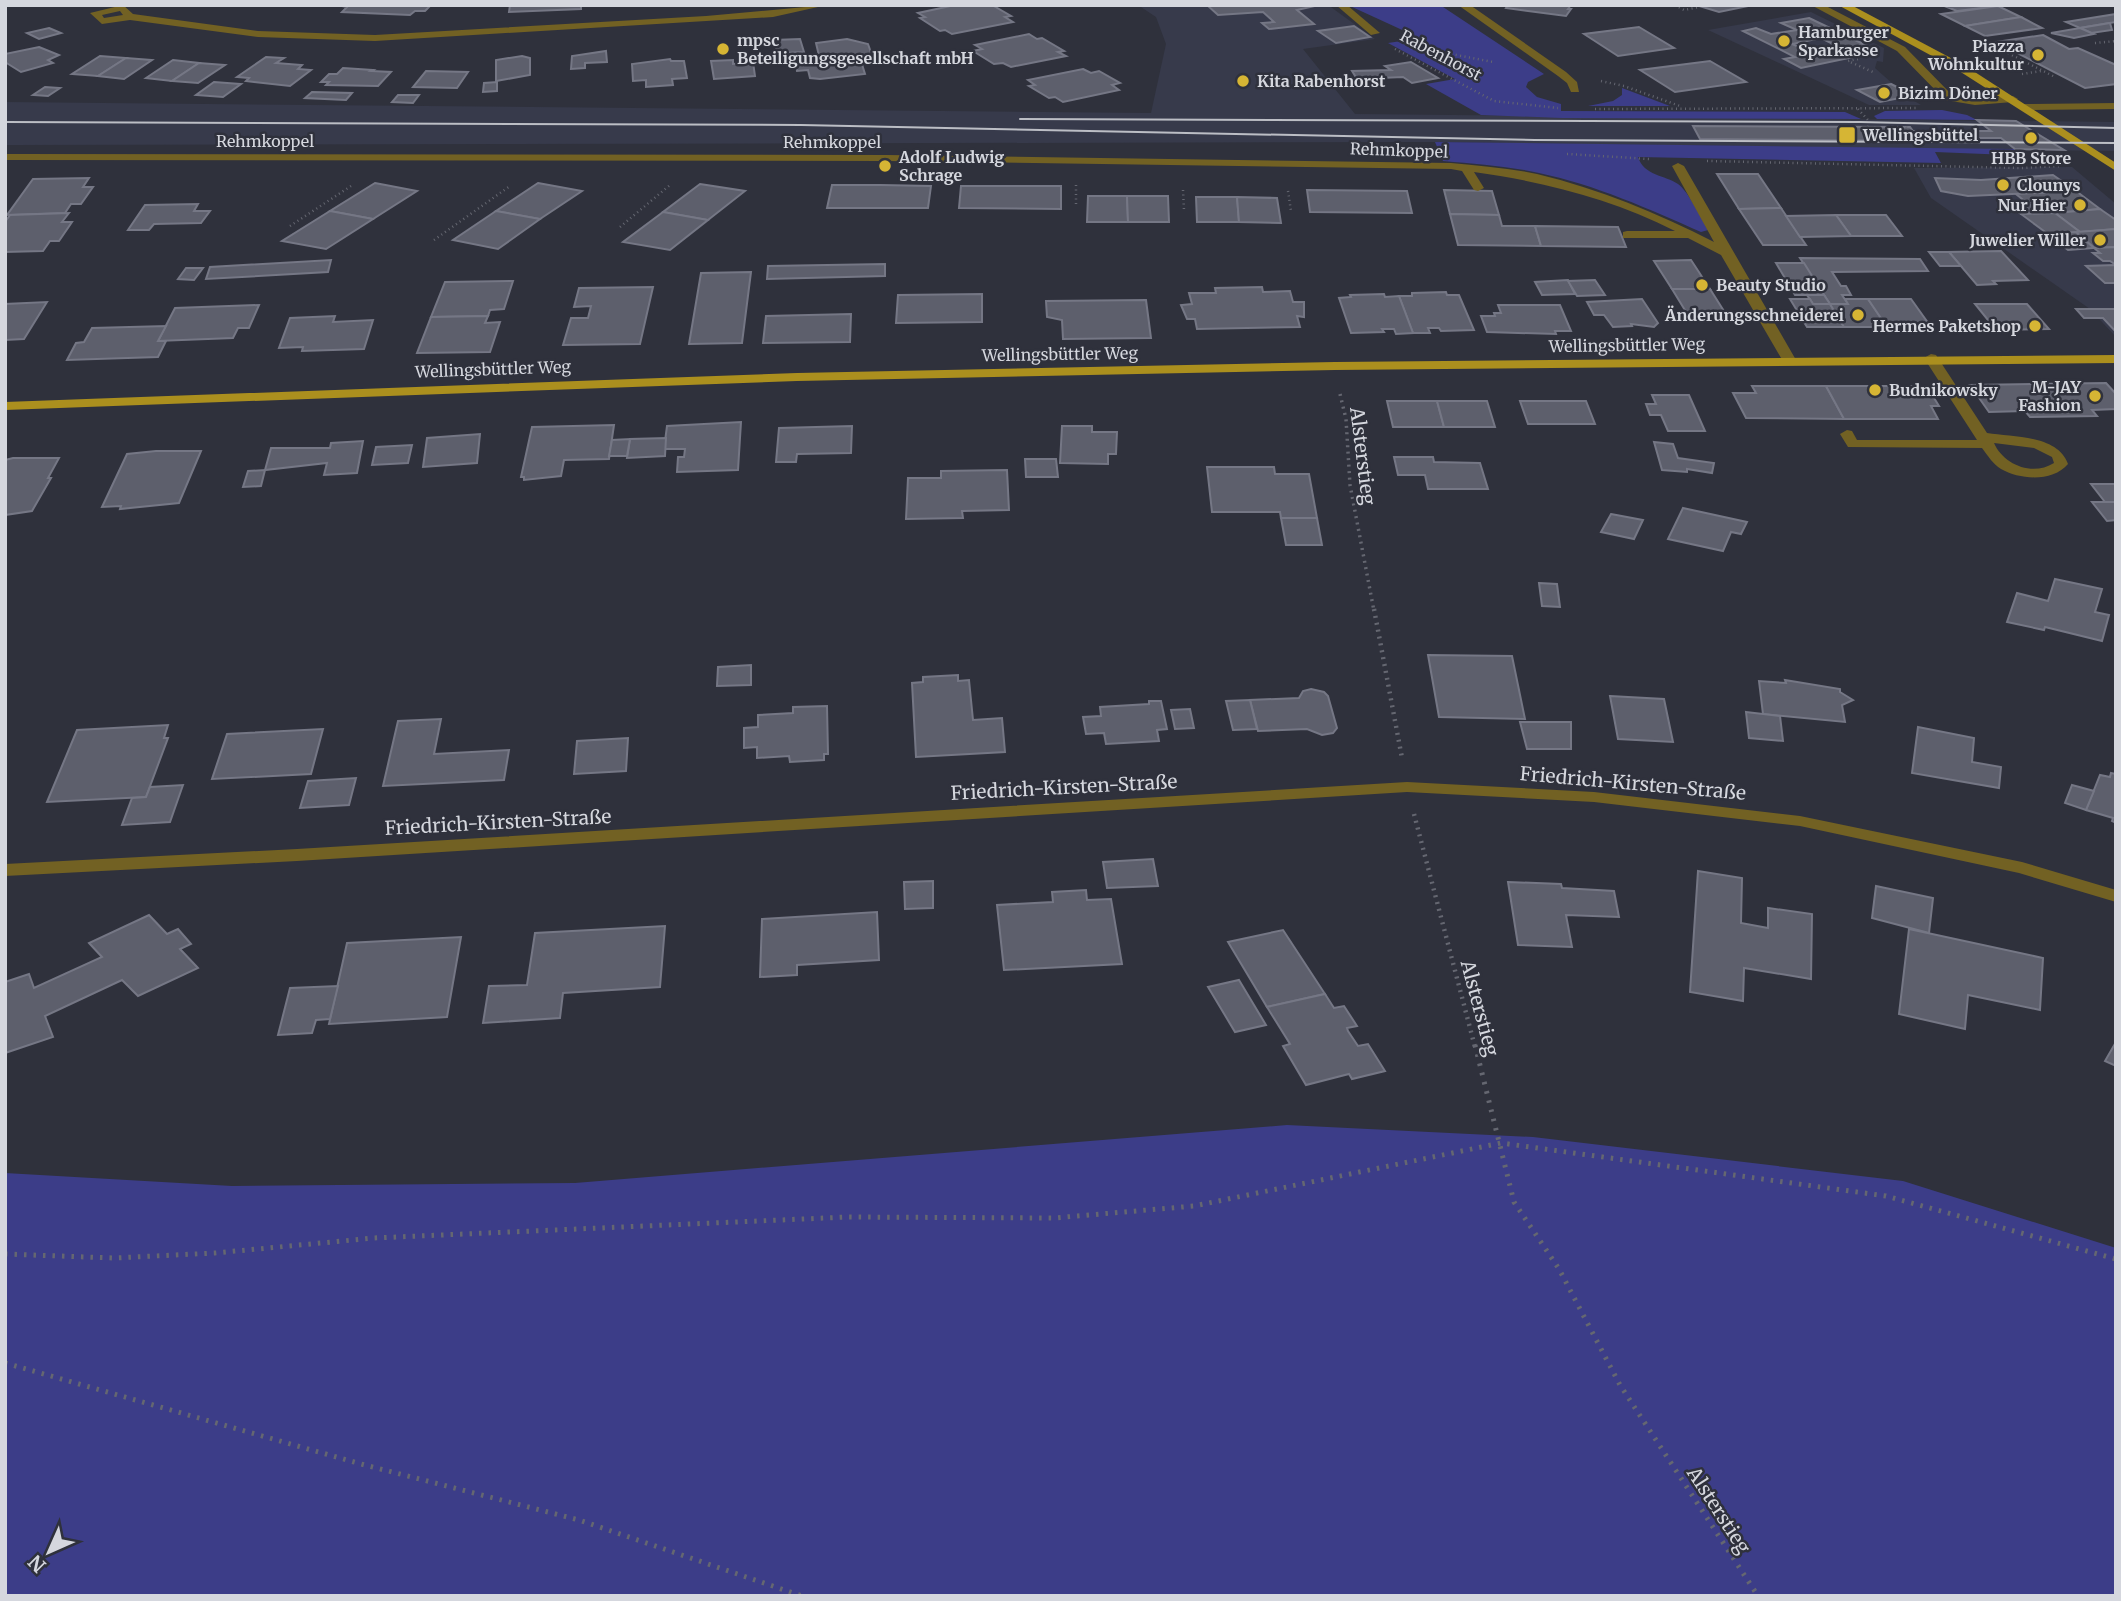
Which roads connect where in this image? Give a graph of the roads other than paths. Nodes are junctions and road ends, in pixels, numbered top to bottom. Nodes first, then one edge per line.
1 (764, 5) edge
2 (822, 5) edge
3 (1341, 5) edge
4 (1463, 5) edge
5 (1816, 5) edge
6 (1843, 5) edge
7 (773, 15) junction
8 (130, 17) dead end
9 (1892, 30) junction
10 (1375, 33) road end
11 (1903, 52) junction
12 (1575, 90) dead end
13 (2013, 99) junction
14 (2116, 106) edge
15 (2025, 107) junction
16 (5, 157) edge
17 (1678, 166) dead end
18 (2112, 166) edge
19 (1466, 168) junction
20 (1478, 188) dead end
21 (1627, 235) dead end
22 (1691, 235) junction
23 (1726, 253) junction
24 (1931, 358) junction
25 (2116, 359) edge
26 (1789, 360) junction
27 (5, 406) edge
28 (1847, 434) dead end
29 (1985, 440) junction
30 (5, 870) edge
31 (2116, 897) edge

1 - 7 street
2 - 7 street
3 - 10 street, Rabenhorst
4 - 12 street
5 - 11 street
6 - 9 main road
7 - 8 street
9 - 11 street
9 - 13 main road
11 - 13 street
13 - 15 main road
14 - 15 street
15 - 18 main road
16 - 19 street, Rehmkoppel
17 - 23 street
19 - 20 street
19 - 22 street, Rehmkoppel
21 - 22 street
22 - 23 street, Rehmkoppel
23 - 26 street
24 - 25 main road, Wellingsbüttler Weg
24 - 26 main road, Wellingsbüttler Weg
24 - 29 street
26 - 27 main road, Wellingsbüttler Weg
28 - 29 street
29 - 29 street
30 - 31 street, Friedrich-Kirsten-Straße

